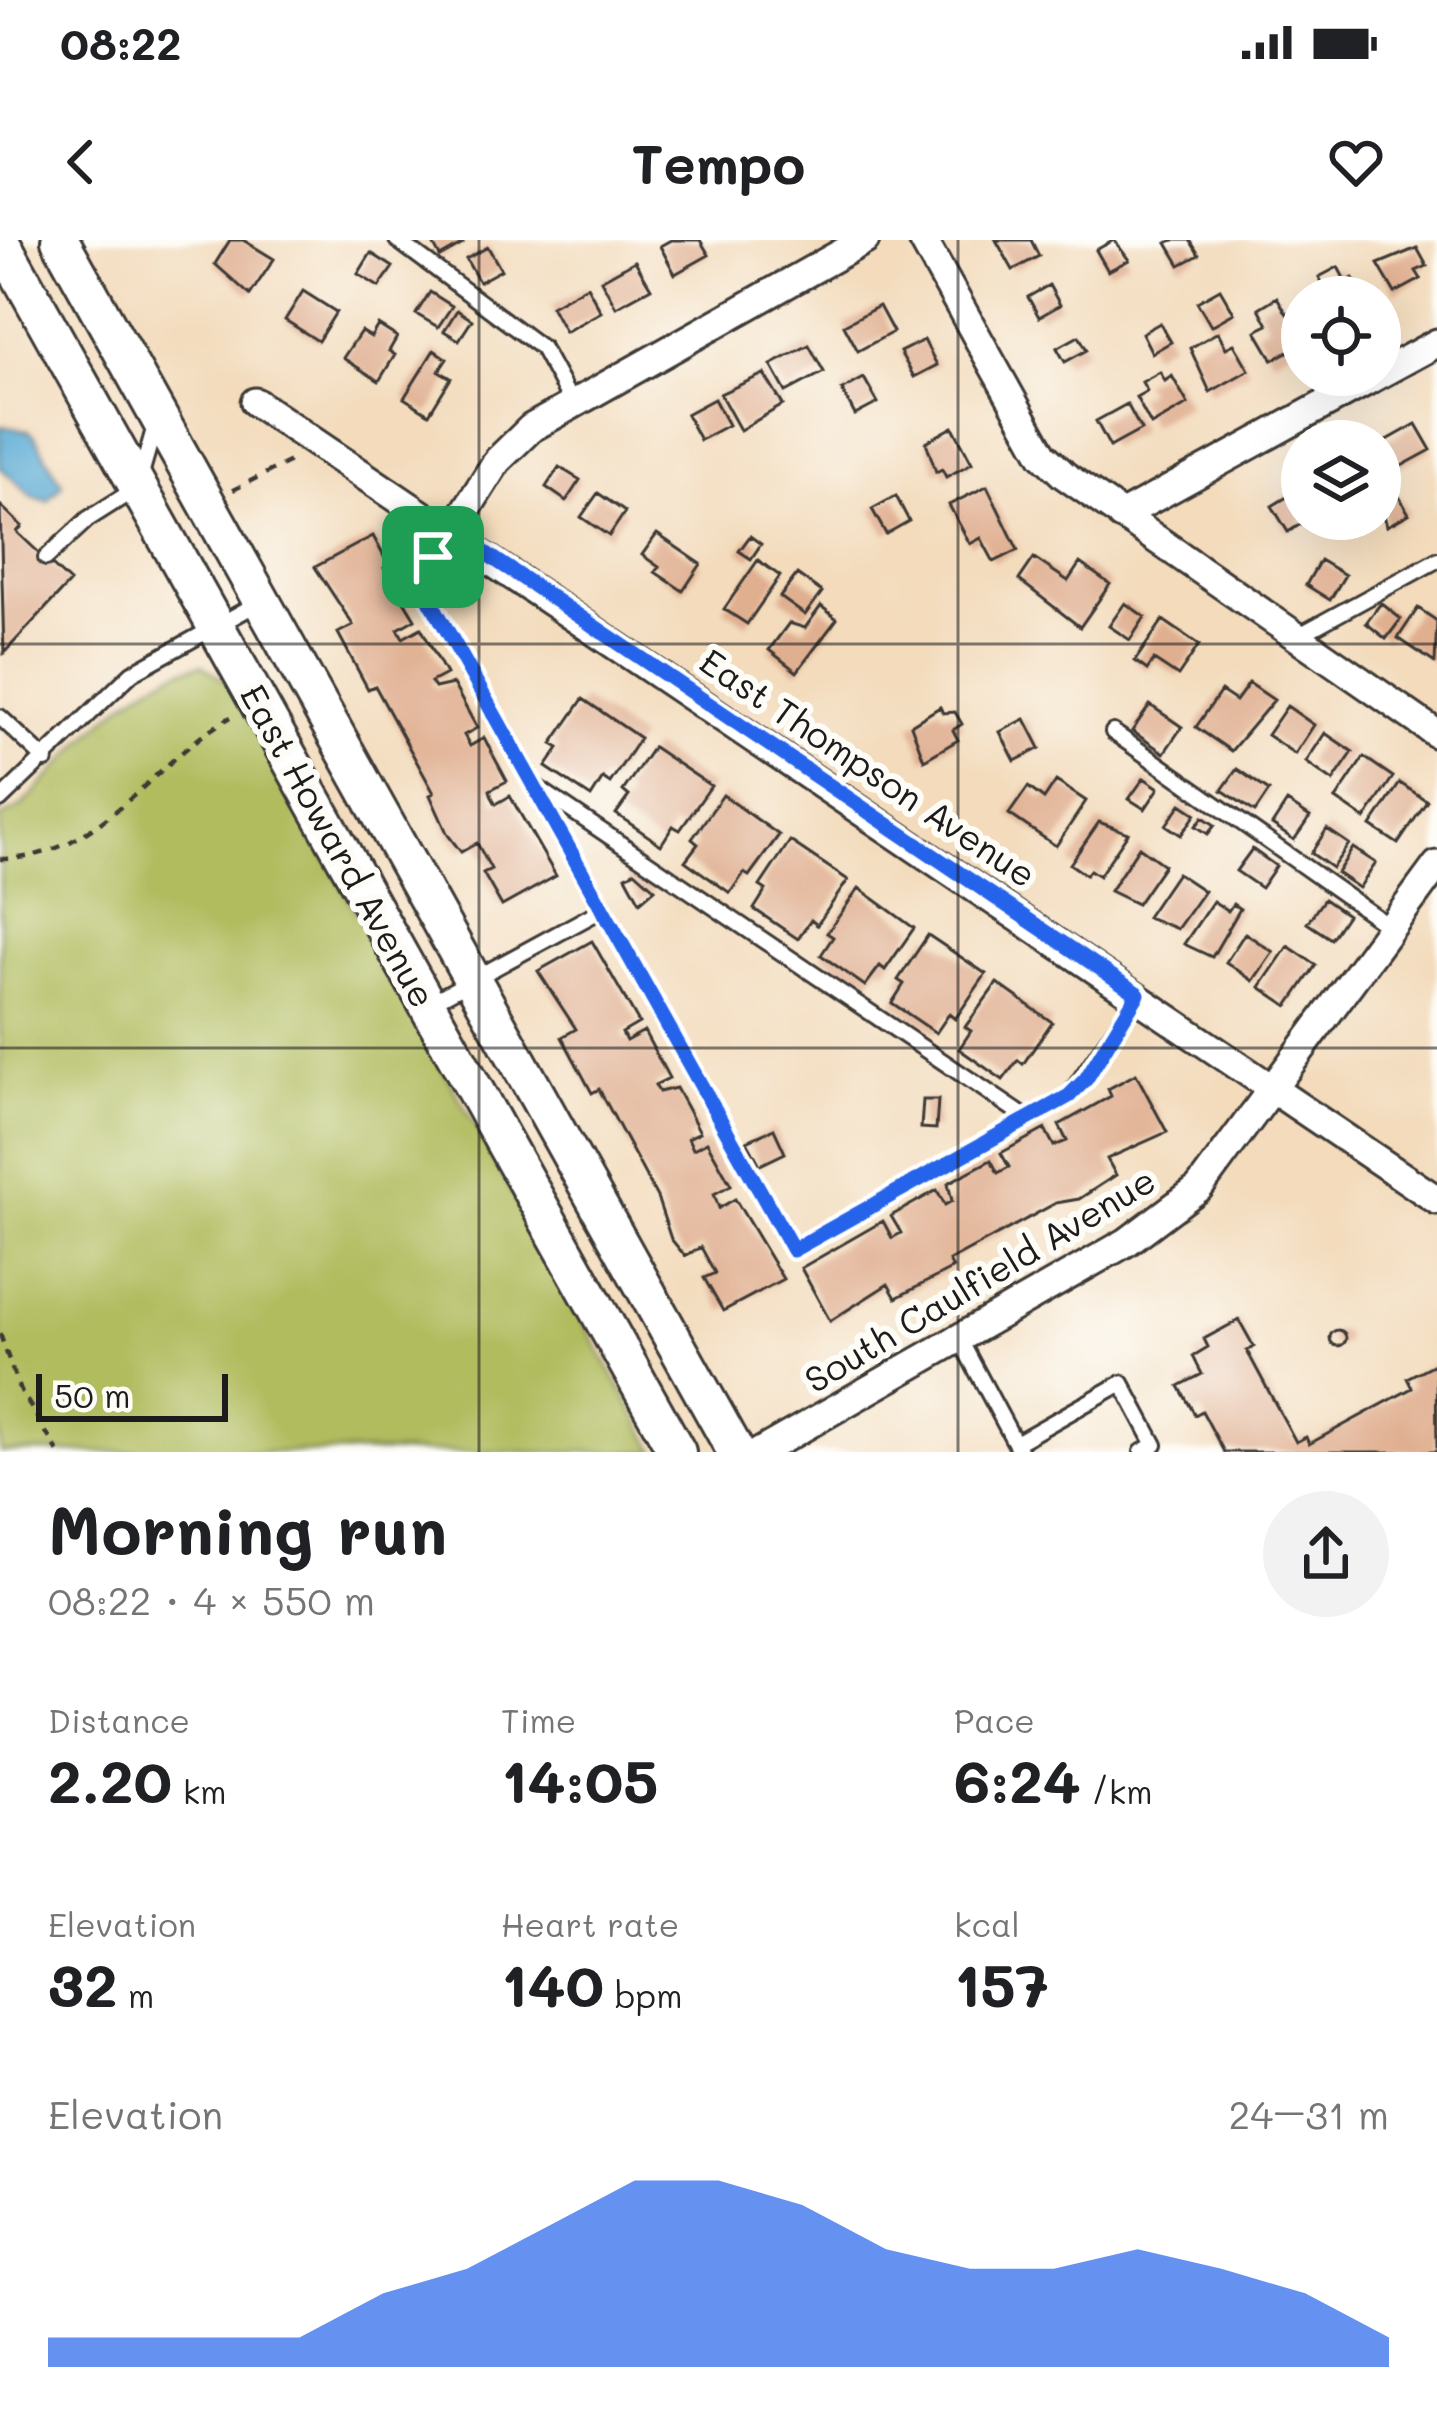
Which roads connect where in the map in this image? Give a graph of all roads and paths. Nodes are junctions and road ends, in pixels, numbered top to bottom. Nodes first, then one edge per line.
1 (1, 240) edge
2 (397, 240) edge
3 (865, 240) edge
4 (923, 240) edge
5 (67, 242) edge
6 (19, 274) junction
7 (1437, 343) edge
8 (1401, 362) edge
9 (1339, 396) edge
10 (255, 402) dead end
11 (573, 405) junction
12 (158, 416) junction
13 (292, 460) dead end
14 (137, 488) junction
15 (228, 493) dead end
16 (1121, 516) junction
17 (453, 531) junction
18 (46, 558) dead end
19 (1437, 560) edge
20 (260, 602) junction
21 (217, 626) junction
22 (1297, 637) junction
23 (236, 715) dead end
24 (0, 717) edge
25 (1113, 733) dead end
26 (1437, 734) edge
27 (46, 760) junction
28 (533, 785) junction
29 (0, 800) edge
30 (0, 859) edge
31 (1437, 865) edge
32 (603, 909) junction
33 (1390, 927) junction
34 (473, 980) junction
35 (1138, 994) junction
36 (427, 1005) junction
37 (1277, 1089) junction
38 (1028, 1119) junction
39 (1437, 1200) edge
40 (0, 1334) edge
41 (959, 1338) junction
42 (1018, 1447) edge
43 (58, 1452) edge
44 (677, 1452) edge
45 (736, 1452) edge
46 (760, 1452) edge
47 (1142, 1452) edge

1 - 6 main road, East Howard Avenue
2 - 11 lane
3 - 11 street
4 - 16 street
5 - 6 street
5 - 12 main road, East Howard Avenue
6 - 14 main road, East Howard Avenue
7 - 8 street
9 - 16 street
10 - 17 street, East Thompson Avenue
11 - 17 street
12 - 14 lane
12 - 20 main road, East Howard Avenue
13 - 15 path
14 - 18 lane
14 - 21 main road, East Howard Avenue
16 - 22 street
17 - 28 lane
17 - 35 street, East Thompson Avenue
19 - 22 lane
20 - 21 lane
20 - 34 main road, East Howard Avenue
21 - 27 lane
21 - 36 main road, East Howard Avenue
22 - 26 street
23 - 30 path
24 - 27 lane
25 - 33 lane
27 - 29 lane
28 - 32 lane
28 - 38 lane
31 - 33 street, South Caulfield Avenue
32 - 34 lane
32 - 38 lane
33 - 37 street, South Caulfield Avenue
34 - 36 lane
34 - 45 main road, East Howard Avenue
35 - 37 street, East Thompson Avenue
35 - 38 lane
36 - 44 main road, East Howard Avenue
37 - 39 street, East Thompson Avenue
37 - 41 street, South Caulfield Avenue
40 - 43 path
41 - 42 lane
41 - 46 street, South Caulfield Avenue
42 - 47 lane

